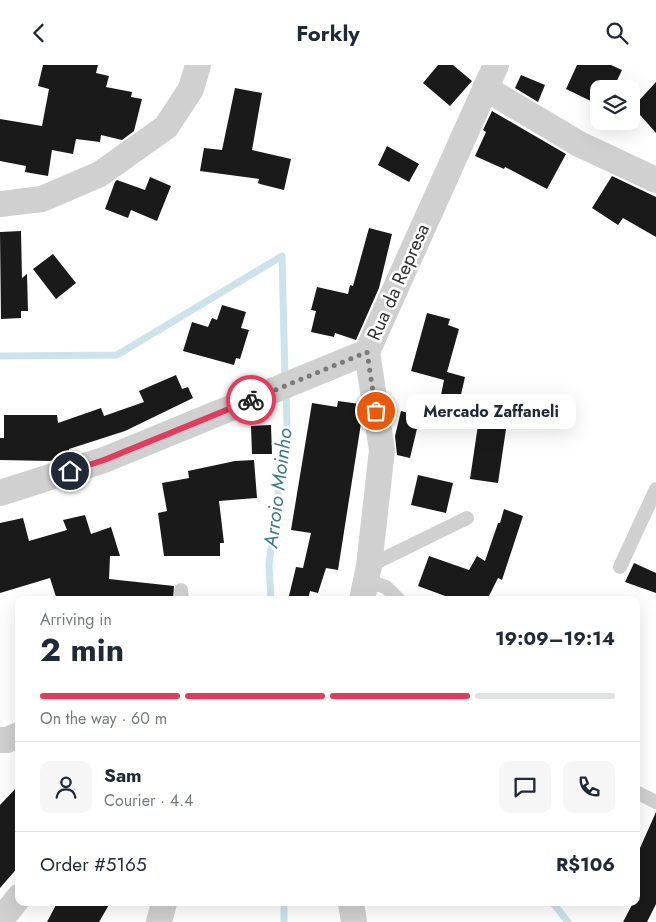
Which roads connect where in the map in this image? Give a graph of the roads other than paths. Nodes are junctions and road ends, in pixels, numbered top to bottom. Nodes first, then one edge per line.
1 (198, 65) edge
2 (491, 77) edge
3 (656, 180) edge
4 (0, 203) edge
5 (367, 352) junction
6 (656, 489) edge
7 (0, 493) edge
8 (468, 518) dead end
9 (620, 567) dead end
10 (366, 583) edge
11 (395, 596) edge
12 (640, 794) edge
13 (656, 802) edge
14 (15, 902) edge
15 (163, 906) edge
16 (351, 906) edge
17 (0, 921) edge
18 (159, 922) edge
19 (354, 922) edge

1 - 4 street
2 - 3 street
2 - 5 street, Rua da Represa
5 - 7 street
5 - 10 street, Rua da Represa
6 - 9 lane
8 - 10 lane
10 - 11 lane
12 - 13 lane
14 - 17 street
15 - 18 street
16 - 19 street

